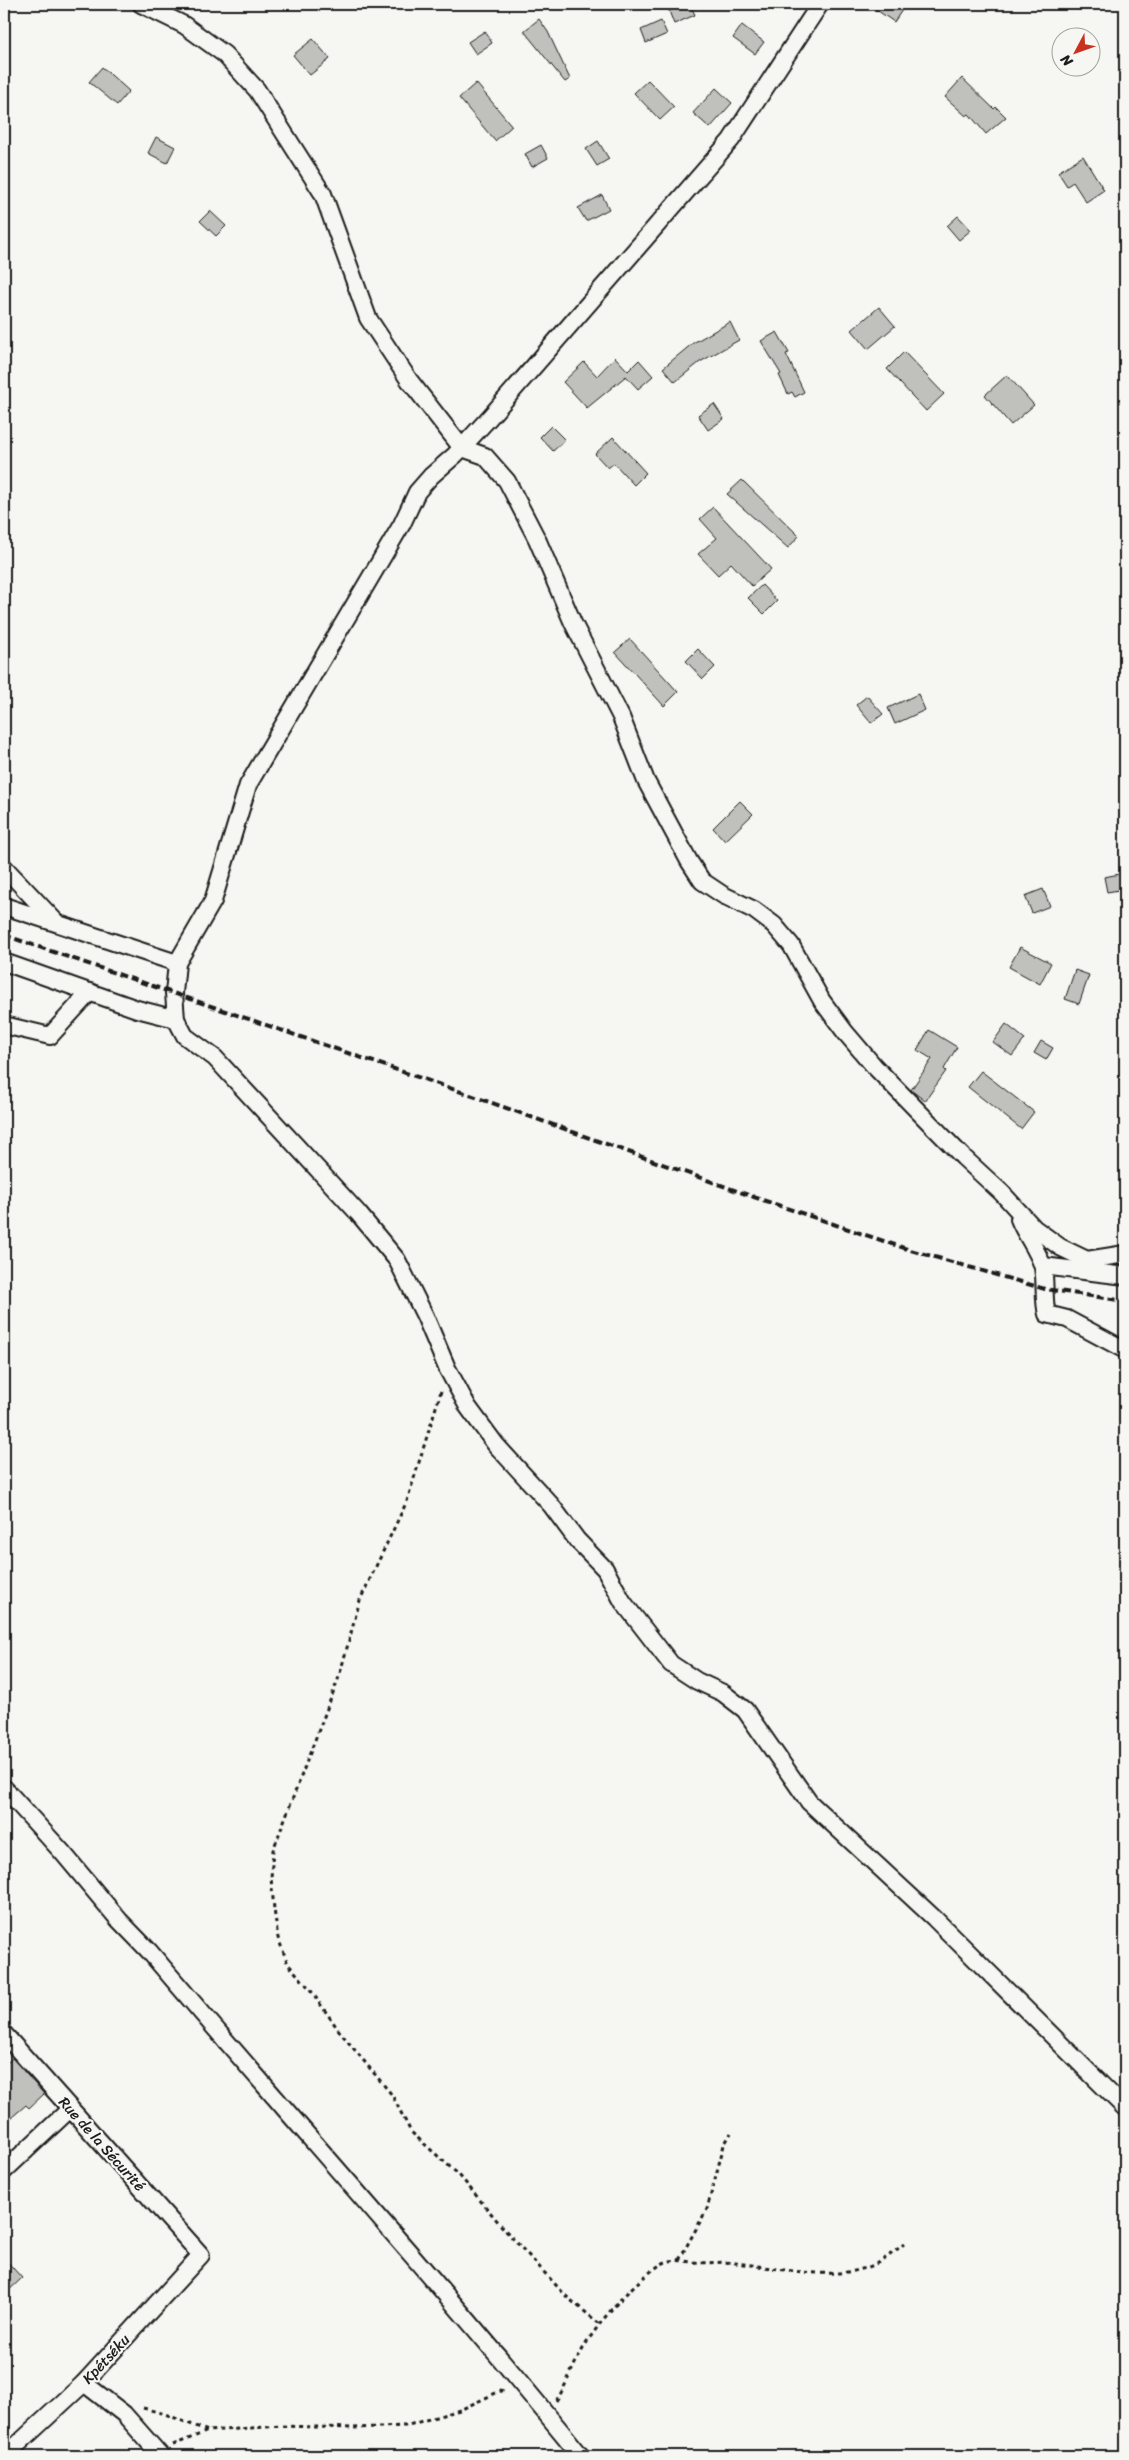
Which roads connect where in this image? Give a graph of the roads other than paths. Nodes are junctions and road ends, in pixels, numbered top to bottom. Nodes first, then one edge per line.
1 (141, 4) edge
2 (820, 4) edge
3 (462, 448) junction
4 (4, 867) edge
5 (6, 911) edge
6 (59, 925) junction
7 (4, 962) edge
8 (177, 963) junction
9 (90, 992) junction
10 (176, 1019) junction
11 (4, 1025) edge
12 (1015, 1207) junction
13 (1125, 1254) edge
14 (1043, 1266) junction
15 (1125, 1276) edge
16 (1125, 1350) edge
17 (4, 1788) edge
18 (4, 2034) edge
19 (70, 2108) junction
20 (1125, 2108) edge
21 (4, 2171) edge
22 (201, 2256) joint
23 (84, 2383) junction
24 (160, 2455) edge
25 (5, 2456) edge
26 (580, 2456) edge

1 - 3 street
2 - 3 street
3 - 8 street
3 - 12 street
4 - 6 street
5 - 6 street
6 - 8 street
7 - 9 street
8 - 10 street
9 - 10 street
9 - 11 street
10 - 20 street
12 - 13 street
12 - 14 street
14 - 15 street
14 - 16 street
17 - 26 street
18 - 19 street, Rue de la Sécurité
19 - 21 street
19 - 22 street, Rue de la Sécurité
22 - 23 street, Kpétséku
23 - 24 street
23 - 25 street, Kpétséku

